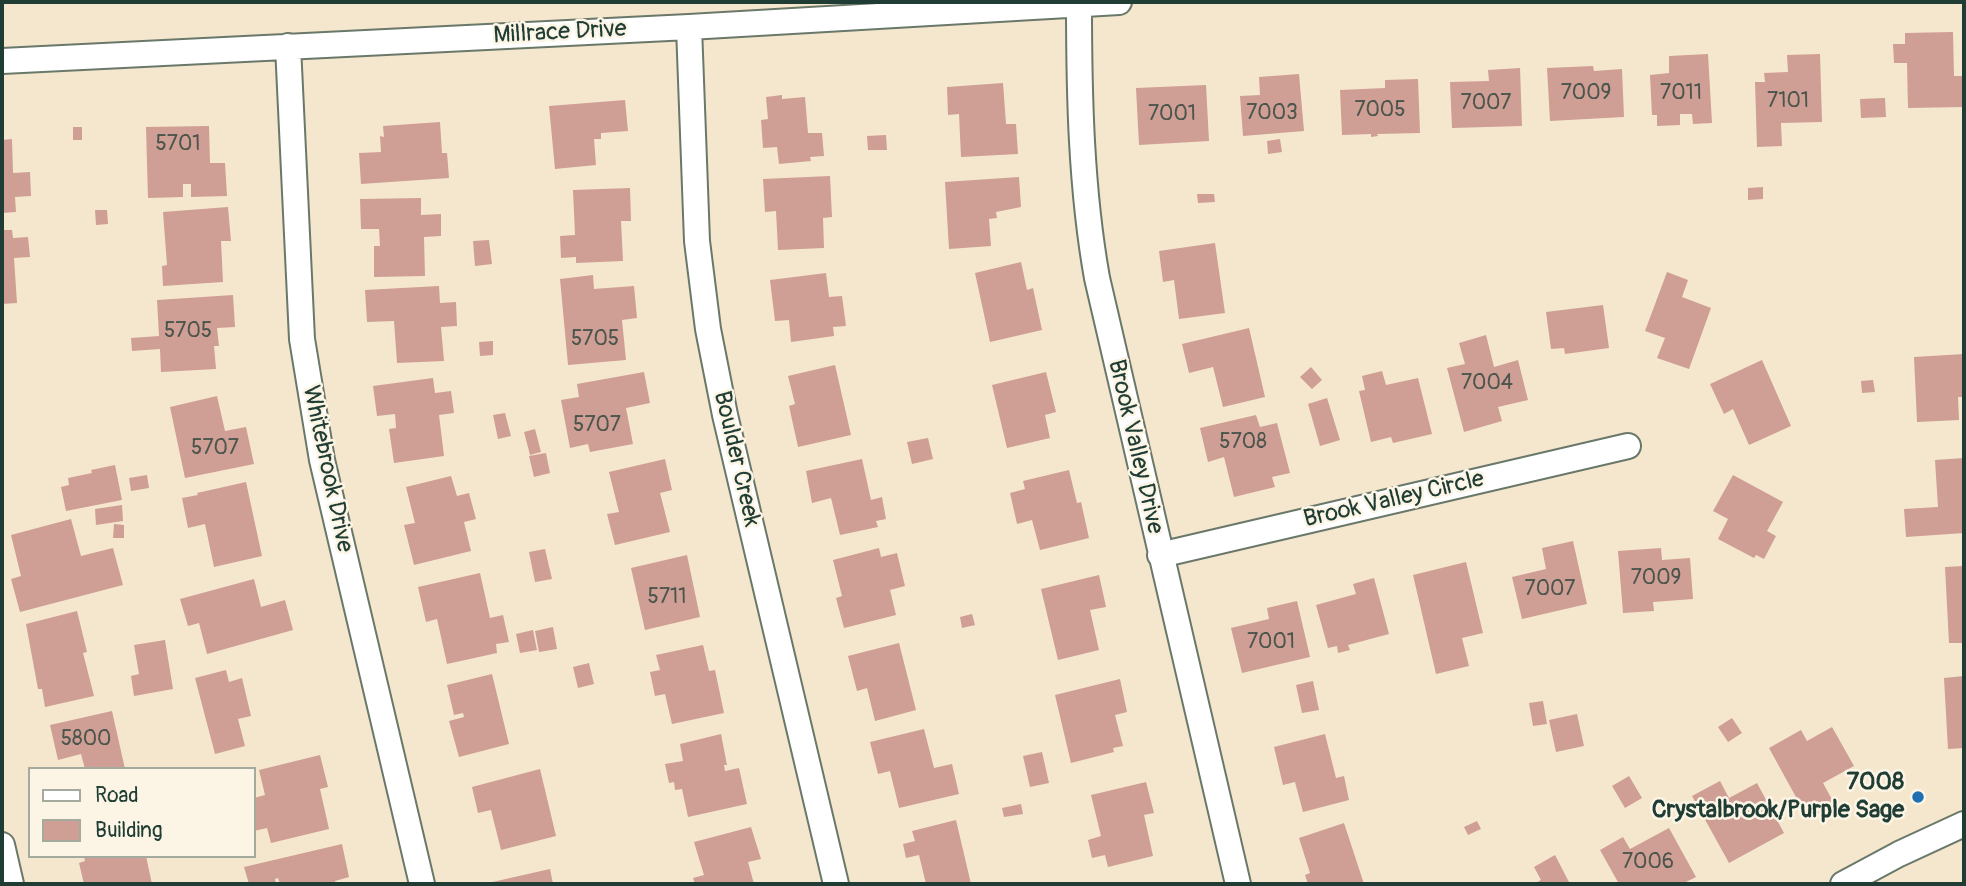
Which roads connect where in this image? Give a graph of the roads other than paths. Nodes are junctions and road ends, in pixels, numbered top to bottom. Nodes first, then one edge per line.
1 (1119, 2) edge
2 (1079, 4) junction
3 (689, 27) junction
4 (288, 46) junction
5 (2, 61) edge
6 (1628, 446) dead end
7 (1160, 555) junction
8 (1964, 824) edge
9 (2, 845) edge
10 (11, 884) edge
11 (422, 884) edge
12 (836, 884) edge
13 (1238, 884) edge
14 (1843, 884) edge

1 - 2 street, Millrace Drive
2 - 3 street, Millrace Drive
2 - 7 street, Brook Valley Drive
3 - 4 street, Millrace Drive
3 - 12 street, Boulder Creek
4 - 5 street, Millrace Drive
4 - 11 street, Whitebrook Drive
6 - 7 street, Brook Valley Circle
7 - 13 street, Brook Valley Drive
8 - 14 street
9 - 10 street

